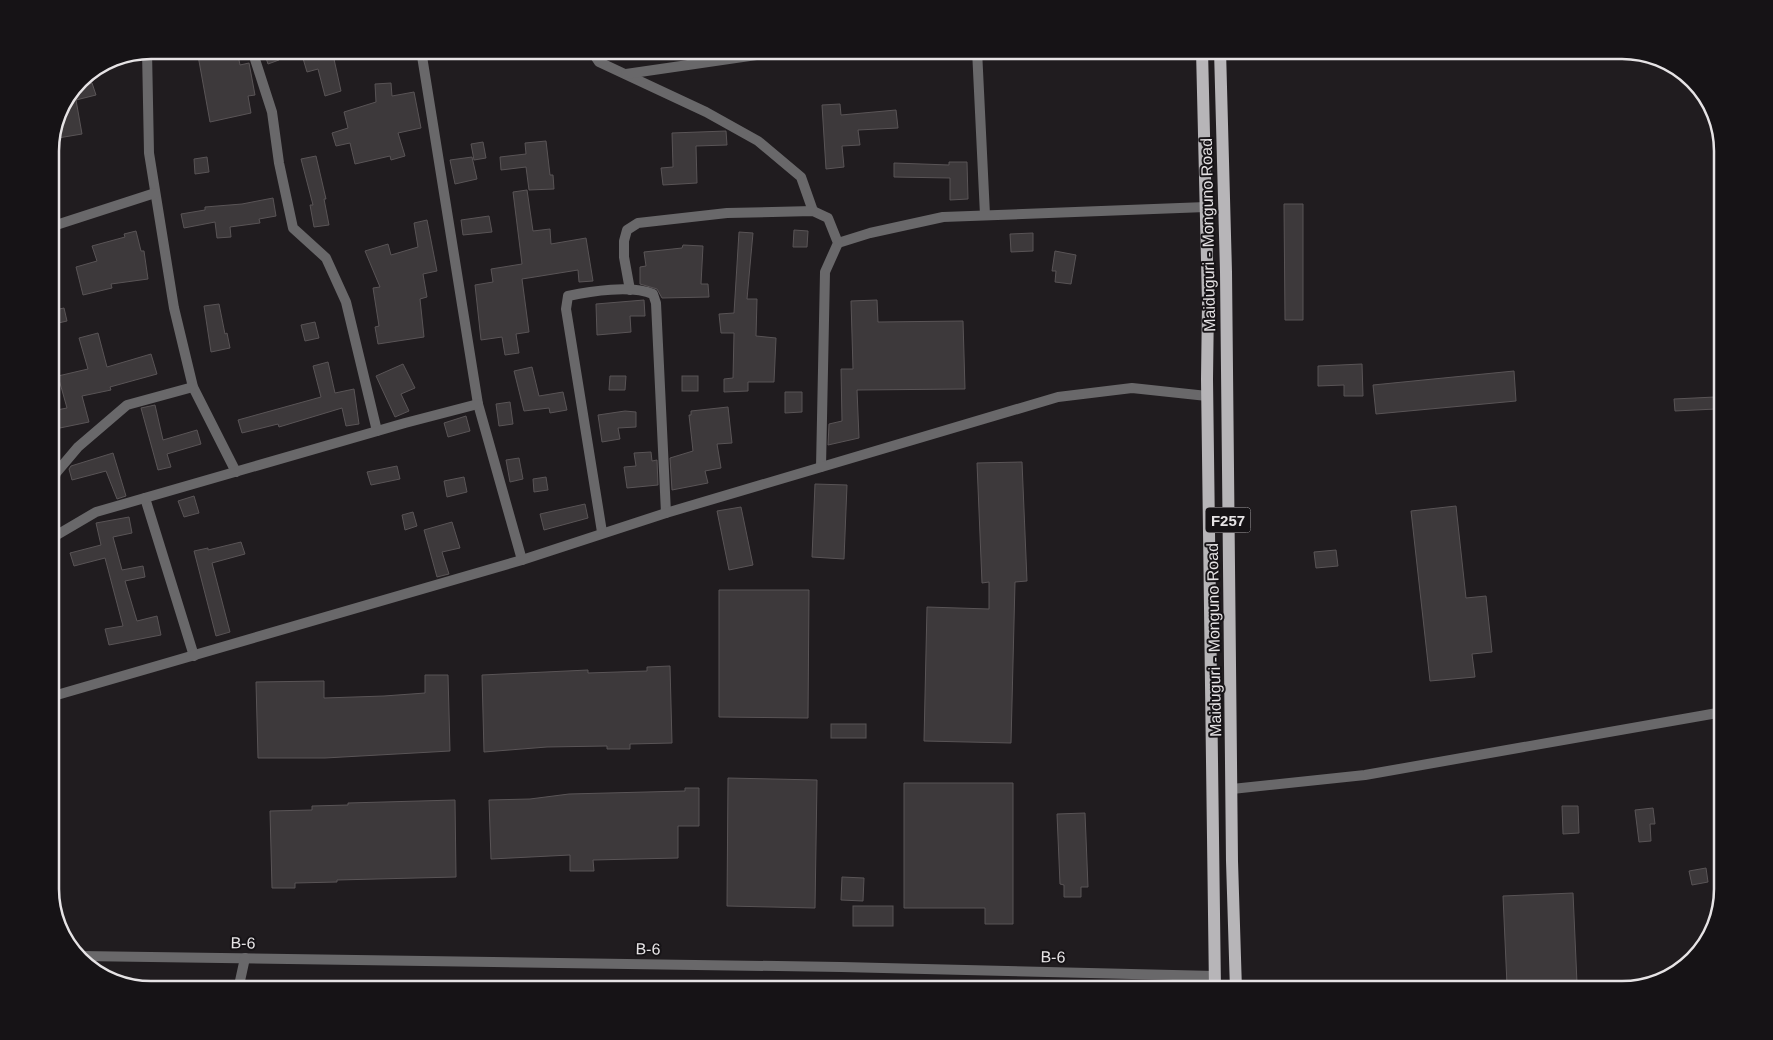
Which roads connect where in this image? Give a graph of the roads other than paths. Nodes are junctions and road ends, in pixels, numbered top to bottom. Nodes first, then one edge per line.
1 (147, 59) edge
2 (255, 59) edge
3 (422, 59) edge
4 (597, 59) edge
5 (729, 59) edge
6 (977, 59) edge
7 (1202, 59) edge
8 (1220, 59) edge
9 (625, 74) junction
10 (155, 193) junction
11 (1206, 207) junction
12 (813, 211) junction
13 (985, 215) junction
14 (59, 224) edge
15 (838, 243) junction
16 (630, 290) junction
17 (193, 386) junction
18 (1207, 396) junction
19 (478, 404) junction
20 (377, 431) junction
21 (821, 467) junction
22 (59, 469) edge
23 (236, 472) junction
24 (145, 498) junction
25 (666, 513) junction
26 (602, 532) junction
27 (59, 534) edge
28 (522, 560) junction
29 (194, 656) junction
30 (59, 695) edge
31 (1714, 714) edge
32 (1232, 789) junction
33 (88, 956) edge
34 (245, 958) junction
35 (1215, 976) junction
36 (240, 981) edge
37 (1215, 981) edge
38 (1236, 981) edge

1 - 10 street
2 - 20 street
3 - 19 street
4 - 9 street
5 - 9 street
6 - 13 street
7 - 11 main road, Maiduguri - Monguno Road / F257
8 - 32 main road, Maiduguri - Monguno Road / F257
9 - 12 street
10 - 14 street
10 - 17 street
11 - 13 street
11 - 18 main road, Maiduguri - Monguno Road / F257
12 - 15 street
12 - 16 street
13 - 15 street
15 - 21 street
16 - 25 street
16 - 26 street
17 - 22 street
17 - 23 street
18 - 21 street
18 - 35 main road, Maiduguri - Monguno Road / F257
19 - 20 street
19 - 28 street
20 - 23 street
21 - 25 street
23 - 24 street
24 - 27 street
24 - 29 street
25 - 26 street
26 - 28 street
28 - 29 street
29 - 30 street
31 - 32 street
32 - 38 main road, Maiduguri - Monguno Road / F257
33 - 34 street, B-6
34 - 35 street, B-6
34 - 36 street
35 - 37 main road, Maiduguri - Monguno Road / F257

